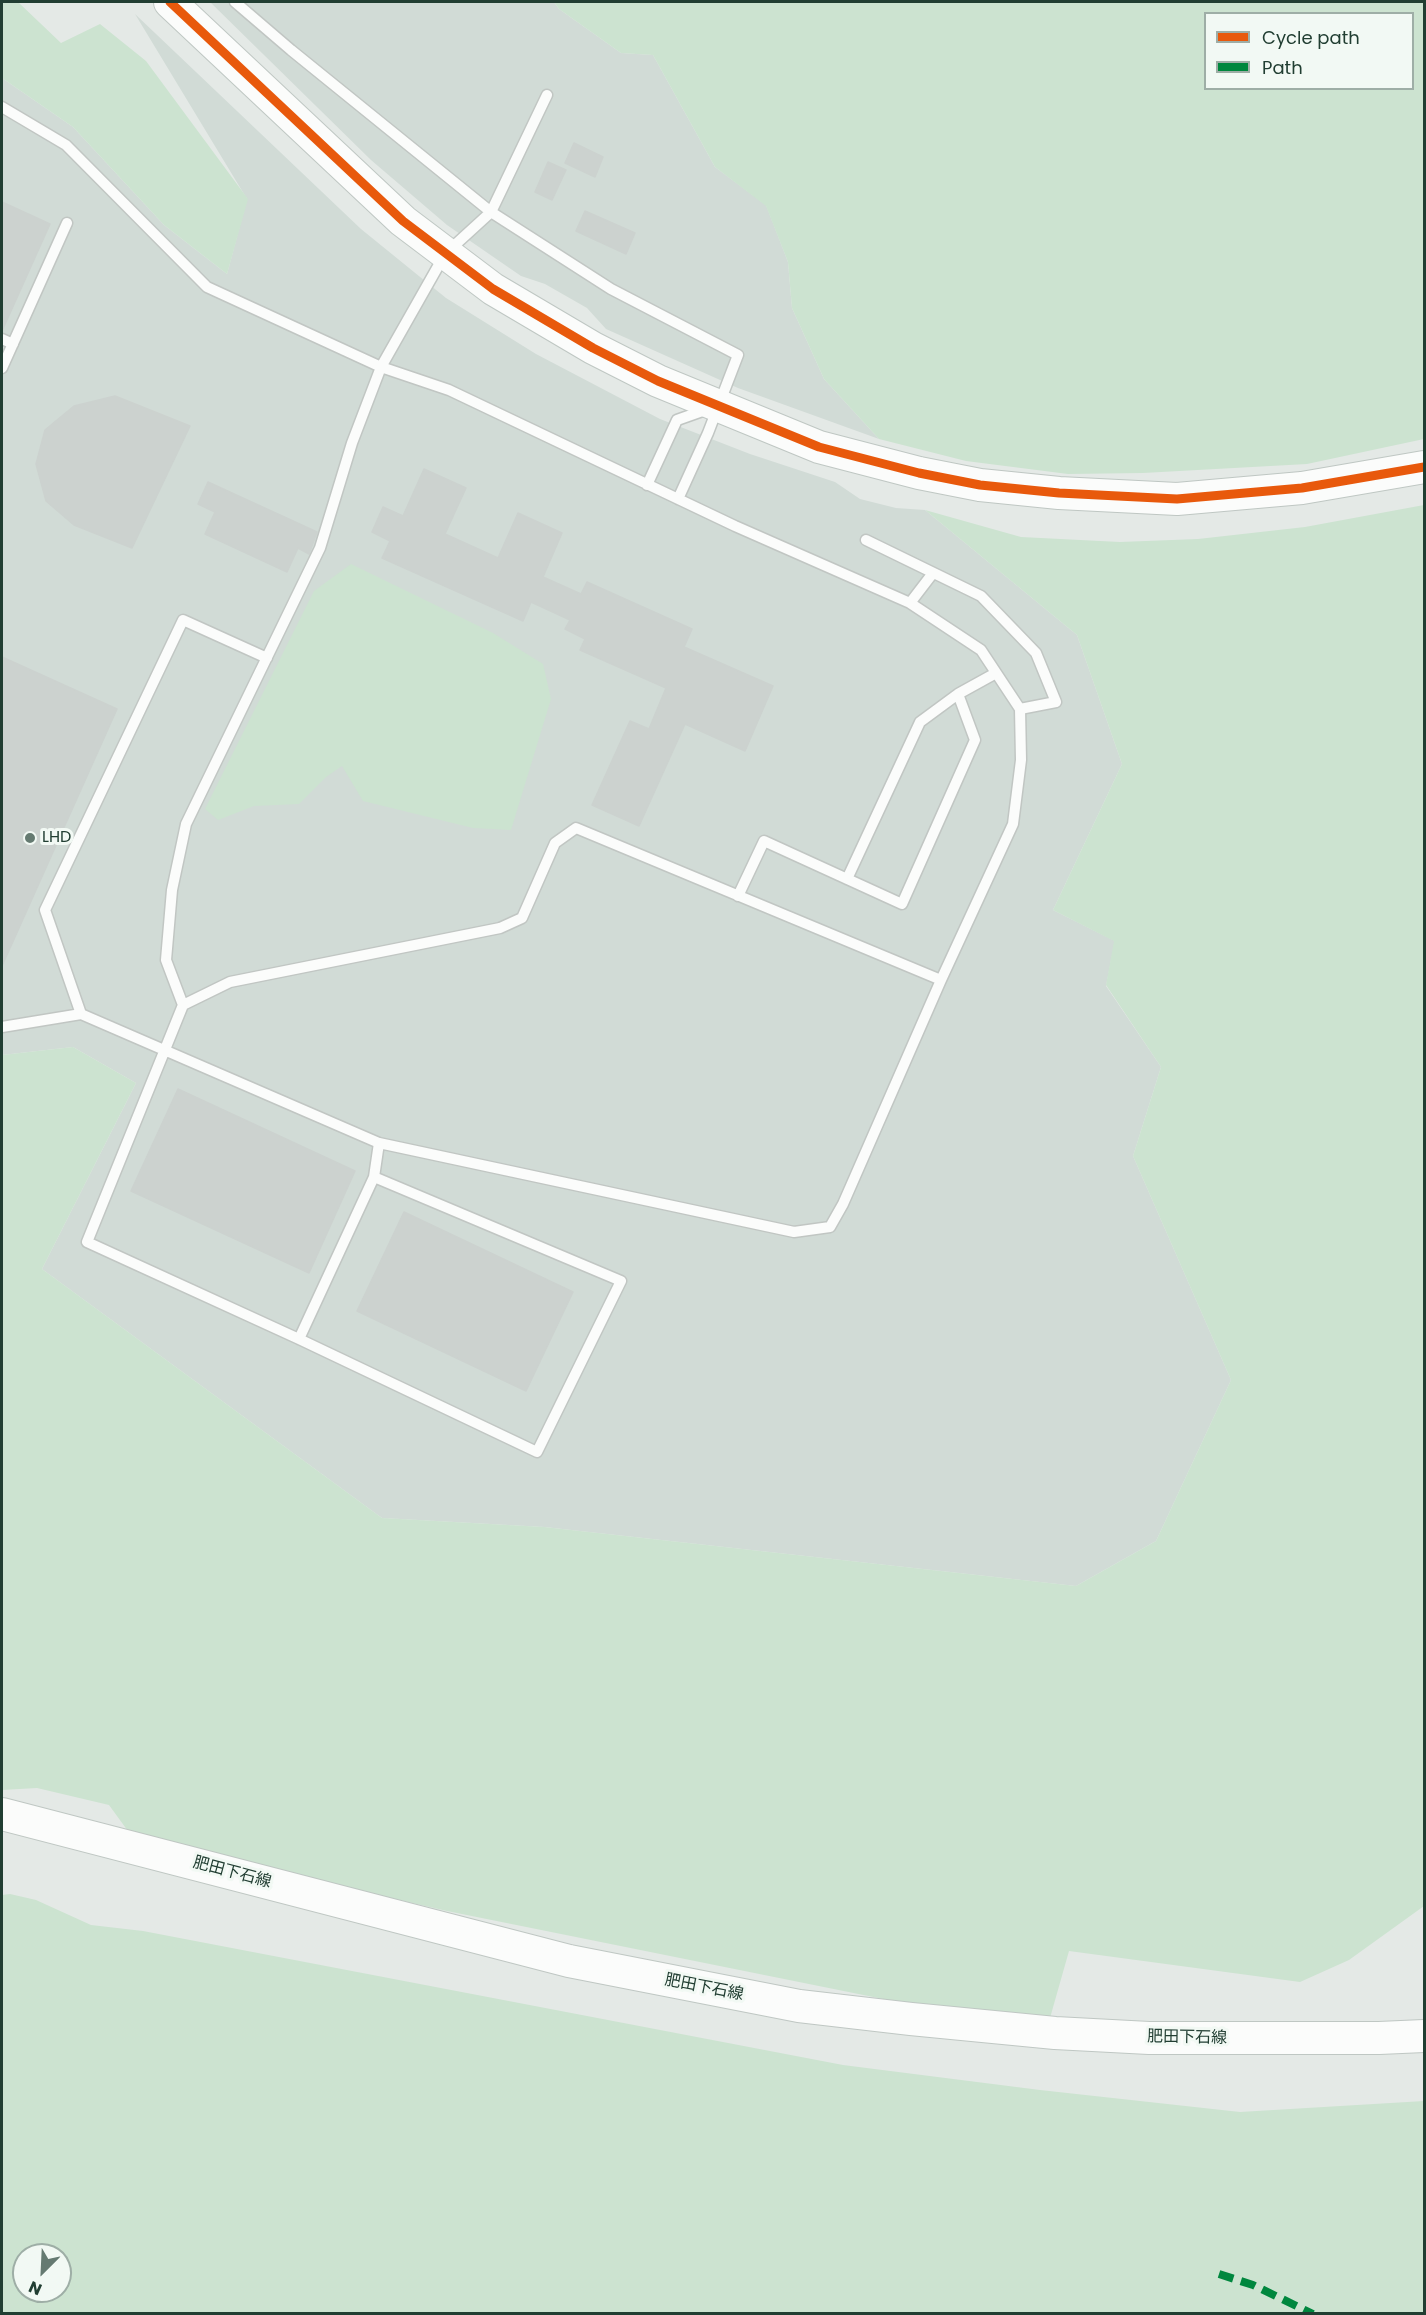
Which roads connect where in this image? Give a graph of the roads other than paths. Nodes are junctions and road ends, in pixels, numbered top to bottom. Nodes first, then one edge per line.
1 (170, 2) edge
2 (235, 2) edge
3 (547, 95) dead end
4 (2, 107) edge
5 (491, 212) junction
6 (67, 223) dead end
7 (445, 254) junction
8 (2, 339) edge
9 (13, 344) junction
10 (381, 367) junction
11 (2, 368) edge
12 (717, 406) junction
13 (1425, 467) edge
14 (648, 485) junction
15 (678, 499) junction
16 (866, 540) dead end
17 (933, 573) junction
18 (910, 603) junction
19 (267, 658) junction
20 (996, 673) junction
21 (958, 694) junction
22 (1020, 709) junction
23 (847, 879) junction
24 (738, 896) junction
25 (941, 980) junction
26 (183, 1005) junction
27 (81, 1014) junction
28 (2, 1028) edge
29 (165, 1049) junction
30 (380, 1143) junction
31 (374, 1177) junction
32 (299, 1339) junction
33 (2, 1814) edge
34 (1425, 2036) edge

1 - 7 main road
2 - 5 lane
3 - 5 lane
4 - 10 lane
5 - 7 lane
5 - 12 lane
6 - 9 lane
7 - 10 lane
7 - 12 main road
8 - 9 lane
9 - 11 lane
10 - 14 lane
10 - 19 lane
12 - 13 main road
12 - 14 lane
12 - 15 lane
14 - 15 lane
15 - 18 lane
16 - 17 lane
17 - 18 lane
17 - 22 lane
18 - 20 lane
19 - 26 lane
19 - 27 lane
20 - 21 lane
20 - 22 lane
21 - 23 lane
21 - 23 lane
22 - 25 lane
23 - 24 lane
24 - 25 lane
24 - 26 lane
25 - 30 lane
26 - 29 lane
27 - 28 lane
27 - 29 lane
29 - 30 lane
29 - 32 lane
30 - 31 lane
31 - 32 lane
31 - 32 lane
33 - 34 main road, 肥田下石線

